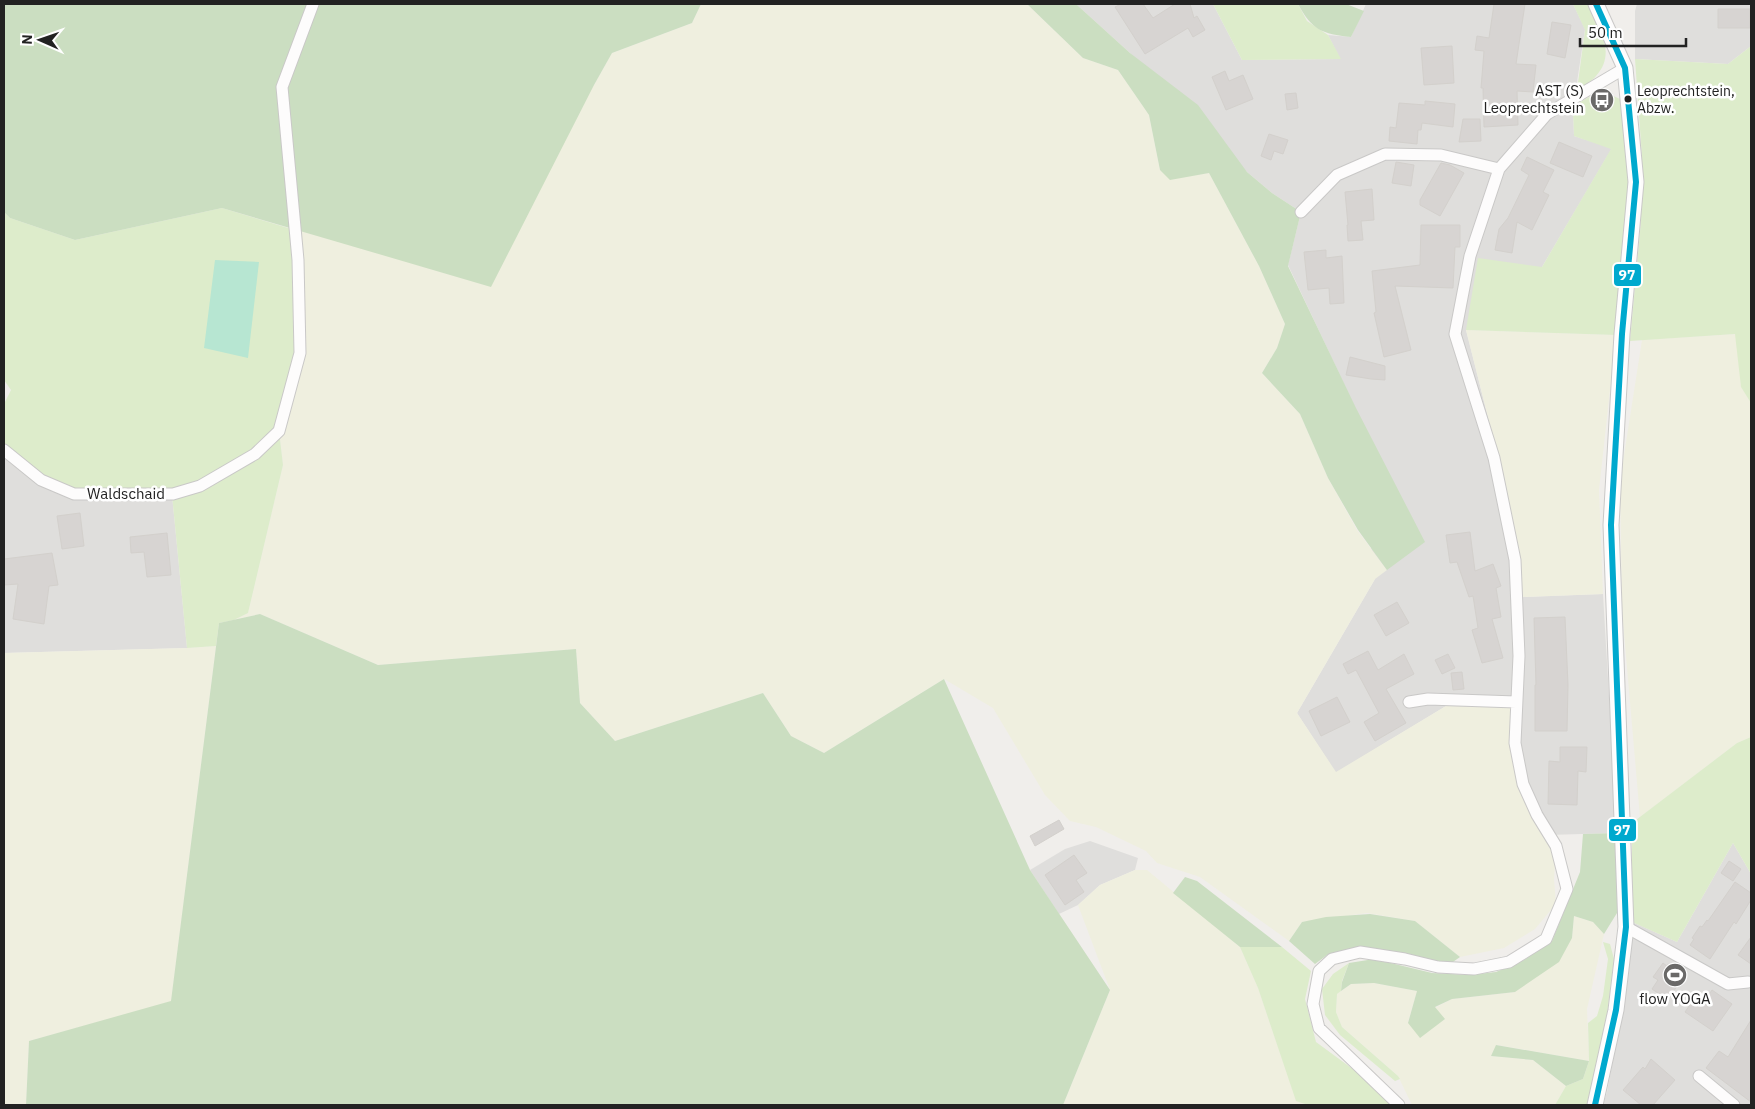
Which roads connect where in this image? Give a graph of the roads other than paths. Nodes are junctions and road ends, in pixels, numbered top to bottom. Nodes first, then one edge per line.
1 (313, 4) edge
2 (1596, 4) edge
3 (1625, 68) junction
4 (1499, 169) junction
5 (1301, 212) dead end
6 (4, 450) edge
7 (1409, 702) dead end
8 (1516, 702) junction
9 (1626, 927) junction
10 (1748, 982) dead end
11 (1699, 1076) dead end
12 (1399, 1105) edge
13 (1595, 1105) edge
14 (1734, 1105) edge

1 - 6 street, Waldschaid
2 - 3 street
3 - 4 street
3 - 9 street
4 - 5 street
4 - 8 street
7 - 8 street
8 - 12 street
9 - 10 street
9 - 13 street
11 - 14 street

